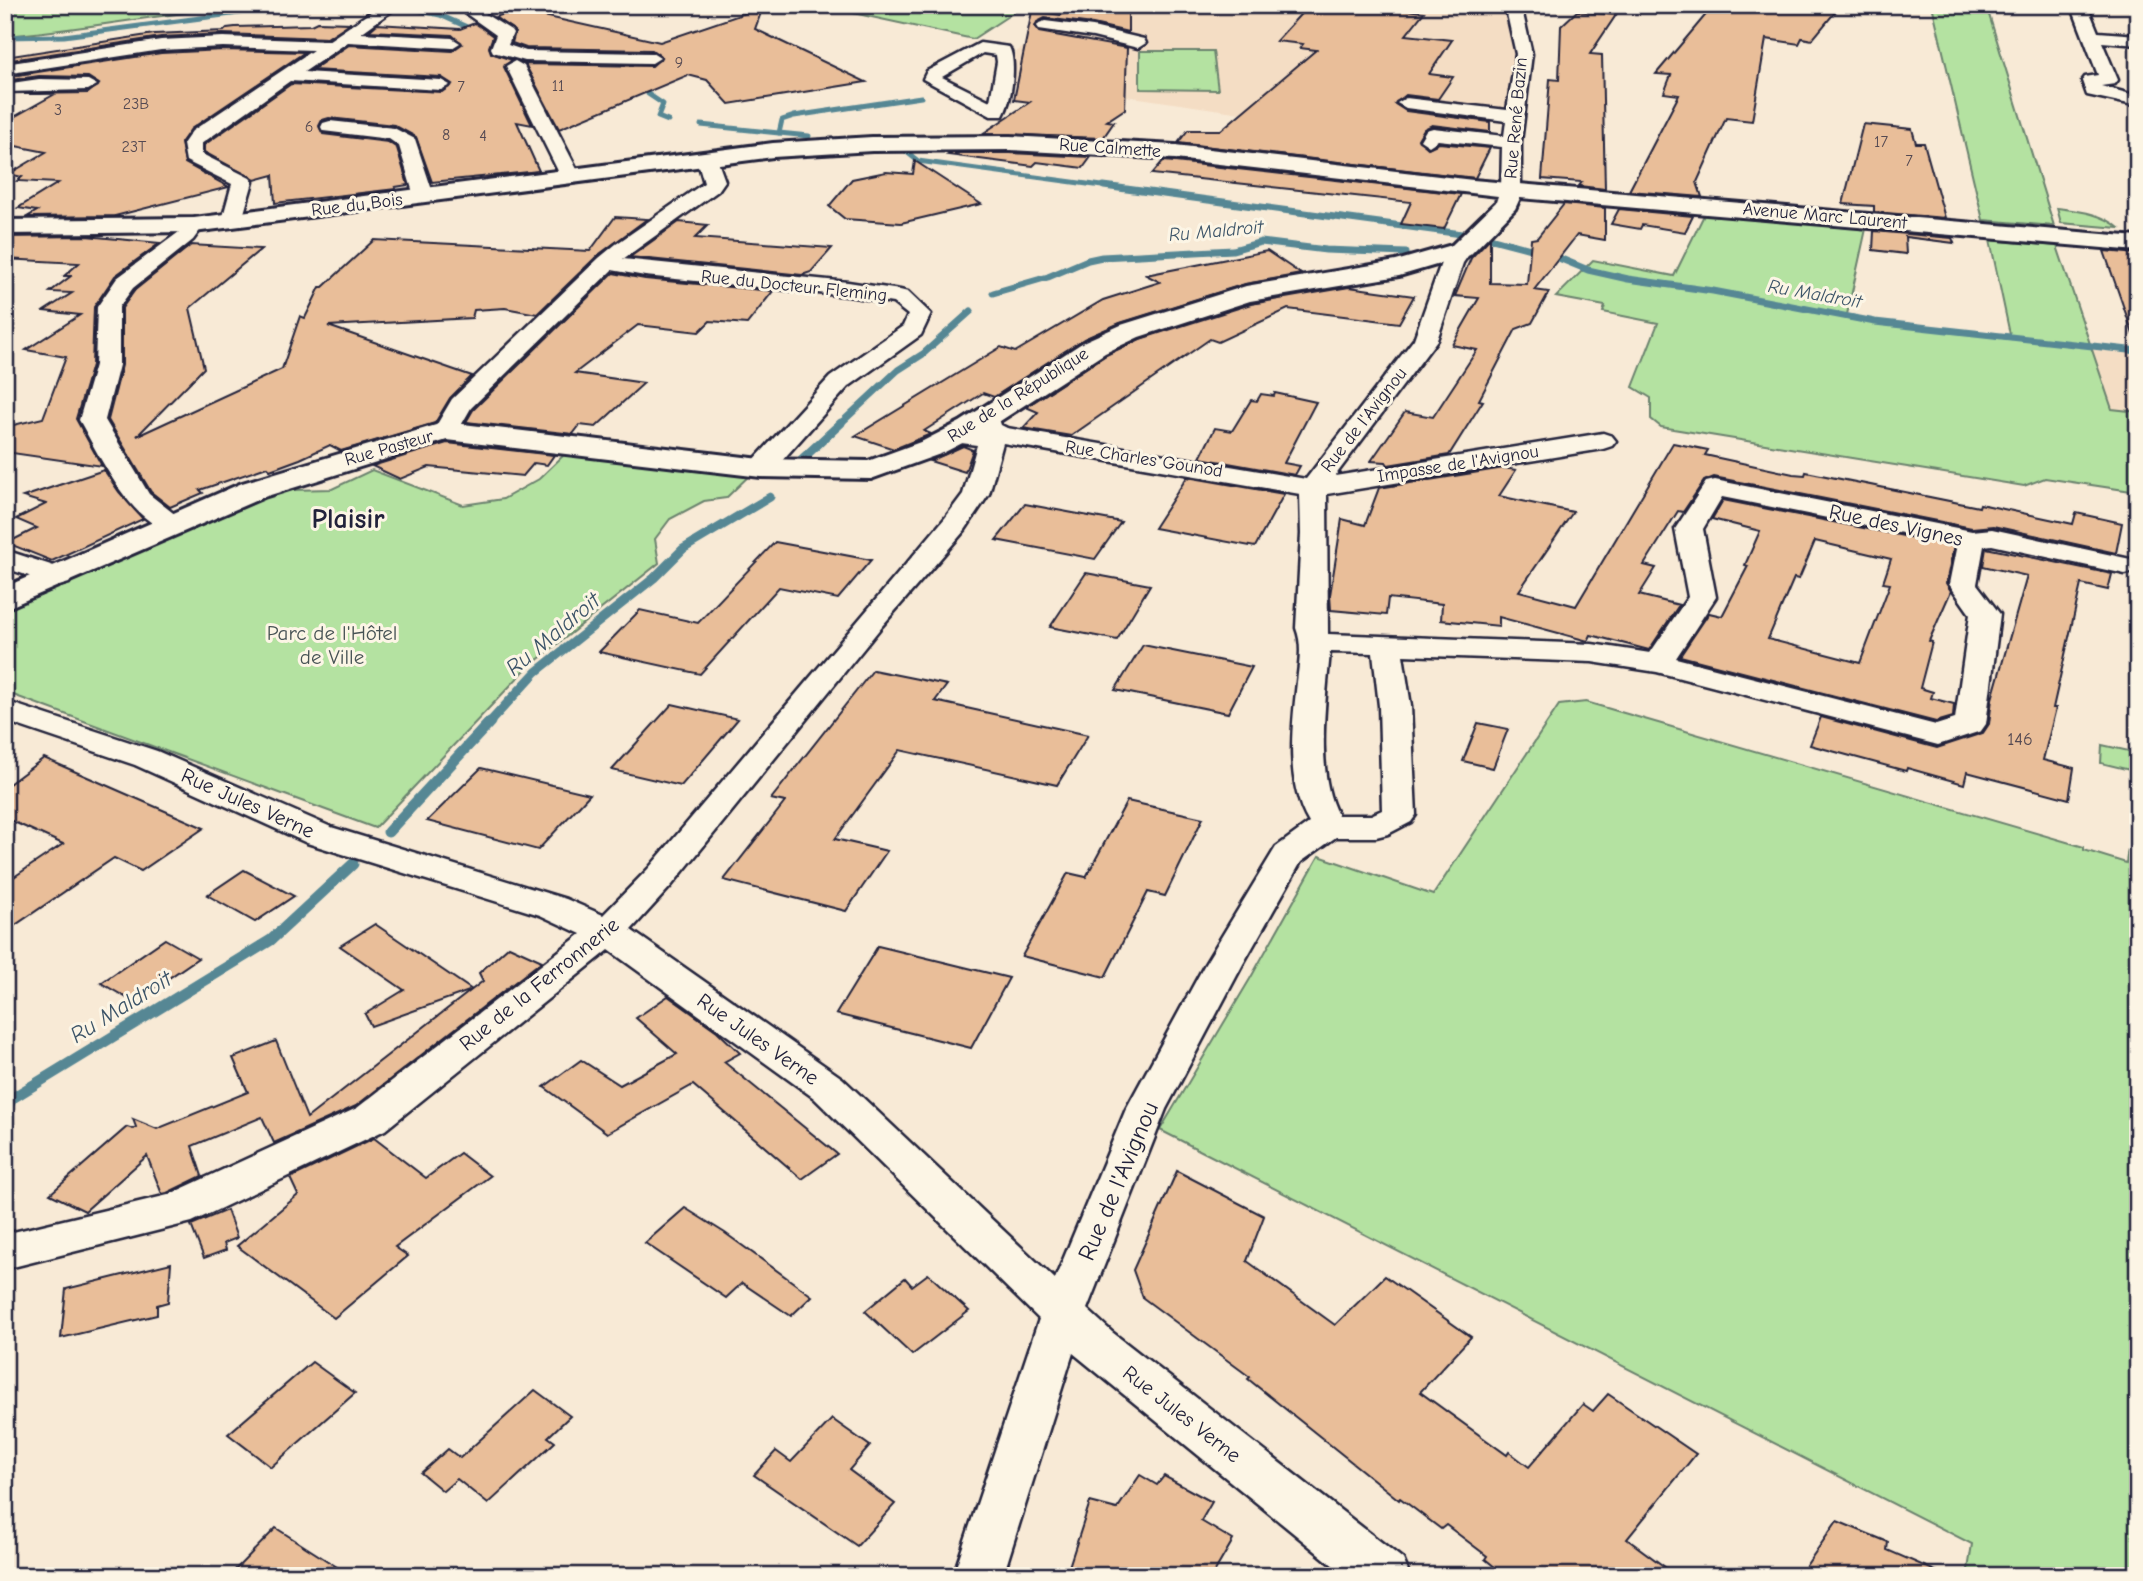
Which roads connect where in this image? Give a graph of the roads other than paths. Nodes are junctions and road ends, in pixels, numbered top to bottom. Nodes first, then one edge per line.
1 (392, 5) edge
2 (491, 5) edge
3 (1513, 5) edge
4 (2078, 5) edge
5 (1054, 9) dead end
6 (2091, 36) junction
7 (2138, 40) edge
8 (337, 42) junction
9 (452, 43) dead end
10 (1138, 43) dead end
11 (652, 58) dead end
12 (515, 66) dead end
13 (5, 69) edge
14 (287, 76) junction
15 (2109, 80) junction
16 (88, 85) dead end
17 (441, 85) dead end
18 (2138, 86) edge
19 (5, 89) edge
20 (2138, 101) edge
21 (1406, 103) dead end
22 (997, 111) junction
23 (1516, 117) junction
24 (330, 127) dead end
25 (1433, 133) dead end
26 (1512, 142) junction
27 (1010, 143) junction
28 (707, 159) junction
29 (571, 177) junction
30 (1511, 190) junction
31 (424, 196) junction
32 (232, 220) junction
33 (194, 225) junction
34 (5, 227) edge
35 (2138, 244) edge
36 (1461, 250) junction
37 (607, 263) junction
38 (988, 418) junction
39 (446, 432) junction
40 (954, 436) junction
41 (1603, 441) dead end
42 (1042, 442) junction
43 (985, 463) junction
44 (761, 468) junction
45 (1313, 488) junction
46 (172, 523) junction
47 (1972, 539) junction
48 (5, 558) edge
49 (2125, 566) dead end
50 (59, 577) junction
51 (5, 599) edge
52 (1316, 642) junction
53 (1387, 645) junction
54 (1658, 663) junction
55 (5, 710) edge
56 (1328, 826) junction
57 (608, 932) junction
58 (5, 1252) edge
59 (1063, 1314) junction
60 (978, 1576) edge
61 (1385, 1576) edge

1 - 8 street
2 - 11 street
3 - 23 street, Rue René Bazin
4 - 6 street
5 - 10 street
6 - 7 street
6 - 15 street
8 - 9 street
8 - 13 street
8 - 14 street
12 - 29 street
14 - 17 street
14 - 32 street
15 - 18 street
15 - 20 street
16 - 19 street
21 - 23 street
22 - 22 street
22 - 27 street
23 - 26 street, Rue René Bazin
24 - 31 street
25 - 26 street
26 - 30 street, Rue René Bazin
27 - 28 street, Rue Calmette
27 - 30 street, Rue Calmette
28 - 29 street, Rue du Bois
28 - 37 street, Rue Pasteur
29 - 31 street, Rue du Bois
30 - 35 street, Avenue Marc Laurent
30 - 36 street, Rue de la République
31 - 32 street, Rue du Bois
32 - 33 street, Rue du Bois
33 - 34 street, Rue du Bois
33 - 46 street
36 - 38 street, Rue de la République
36 - 45 street, Rue de l'Avignou
37 - 39 street, Rue Pasteur
37 - 44 street, Rue du Docteur Fleming
38 - 40 street, Rue de la République
38 - 42 street, Rue Charles Gounod
39 - 44 street, Rue de la République
39 - 46 street, Rue Pasteur
40 - 43 street
40 - 44 street, Rue de la République
41 - 45 street, Impasse de l'Avignou
42 - 43 street
42 - 45 street, Rue Charles Gounod
43 - 57 street, Rue de la Ferronnerie
45 - 52 street, Rue de l'Avignou
46 - 50 street, Rue Pasteur
47 - 49 street
47 - 54 street, Rue des Vignes
47 - 54 street, Rue des Vignes
48 - 50 street
50 - 51 street, Rue Pasteur
52 - 53 street
52 - 56 street, Rue de l'Avignou
53 - 54 street, Rue des Vignes
53 - 56 street
55 - 57 street, Rue Jules Verne
56 - 59 street, Rue de l'Avignou
57 - 58 street, Rue de la Ferronnerie
57 - 59 street, Rue Jules Verne
59 - 60 street, Rue de l'Avignou
59 - 61 street, Rue Jules Verne

